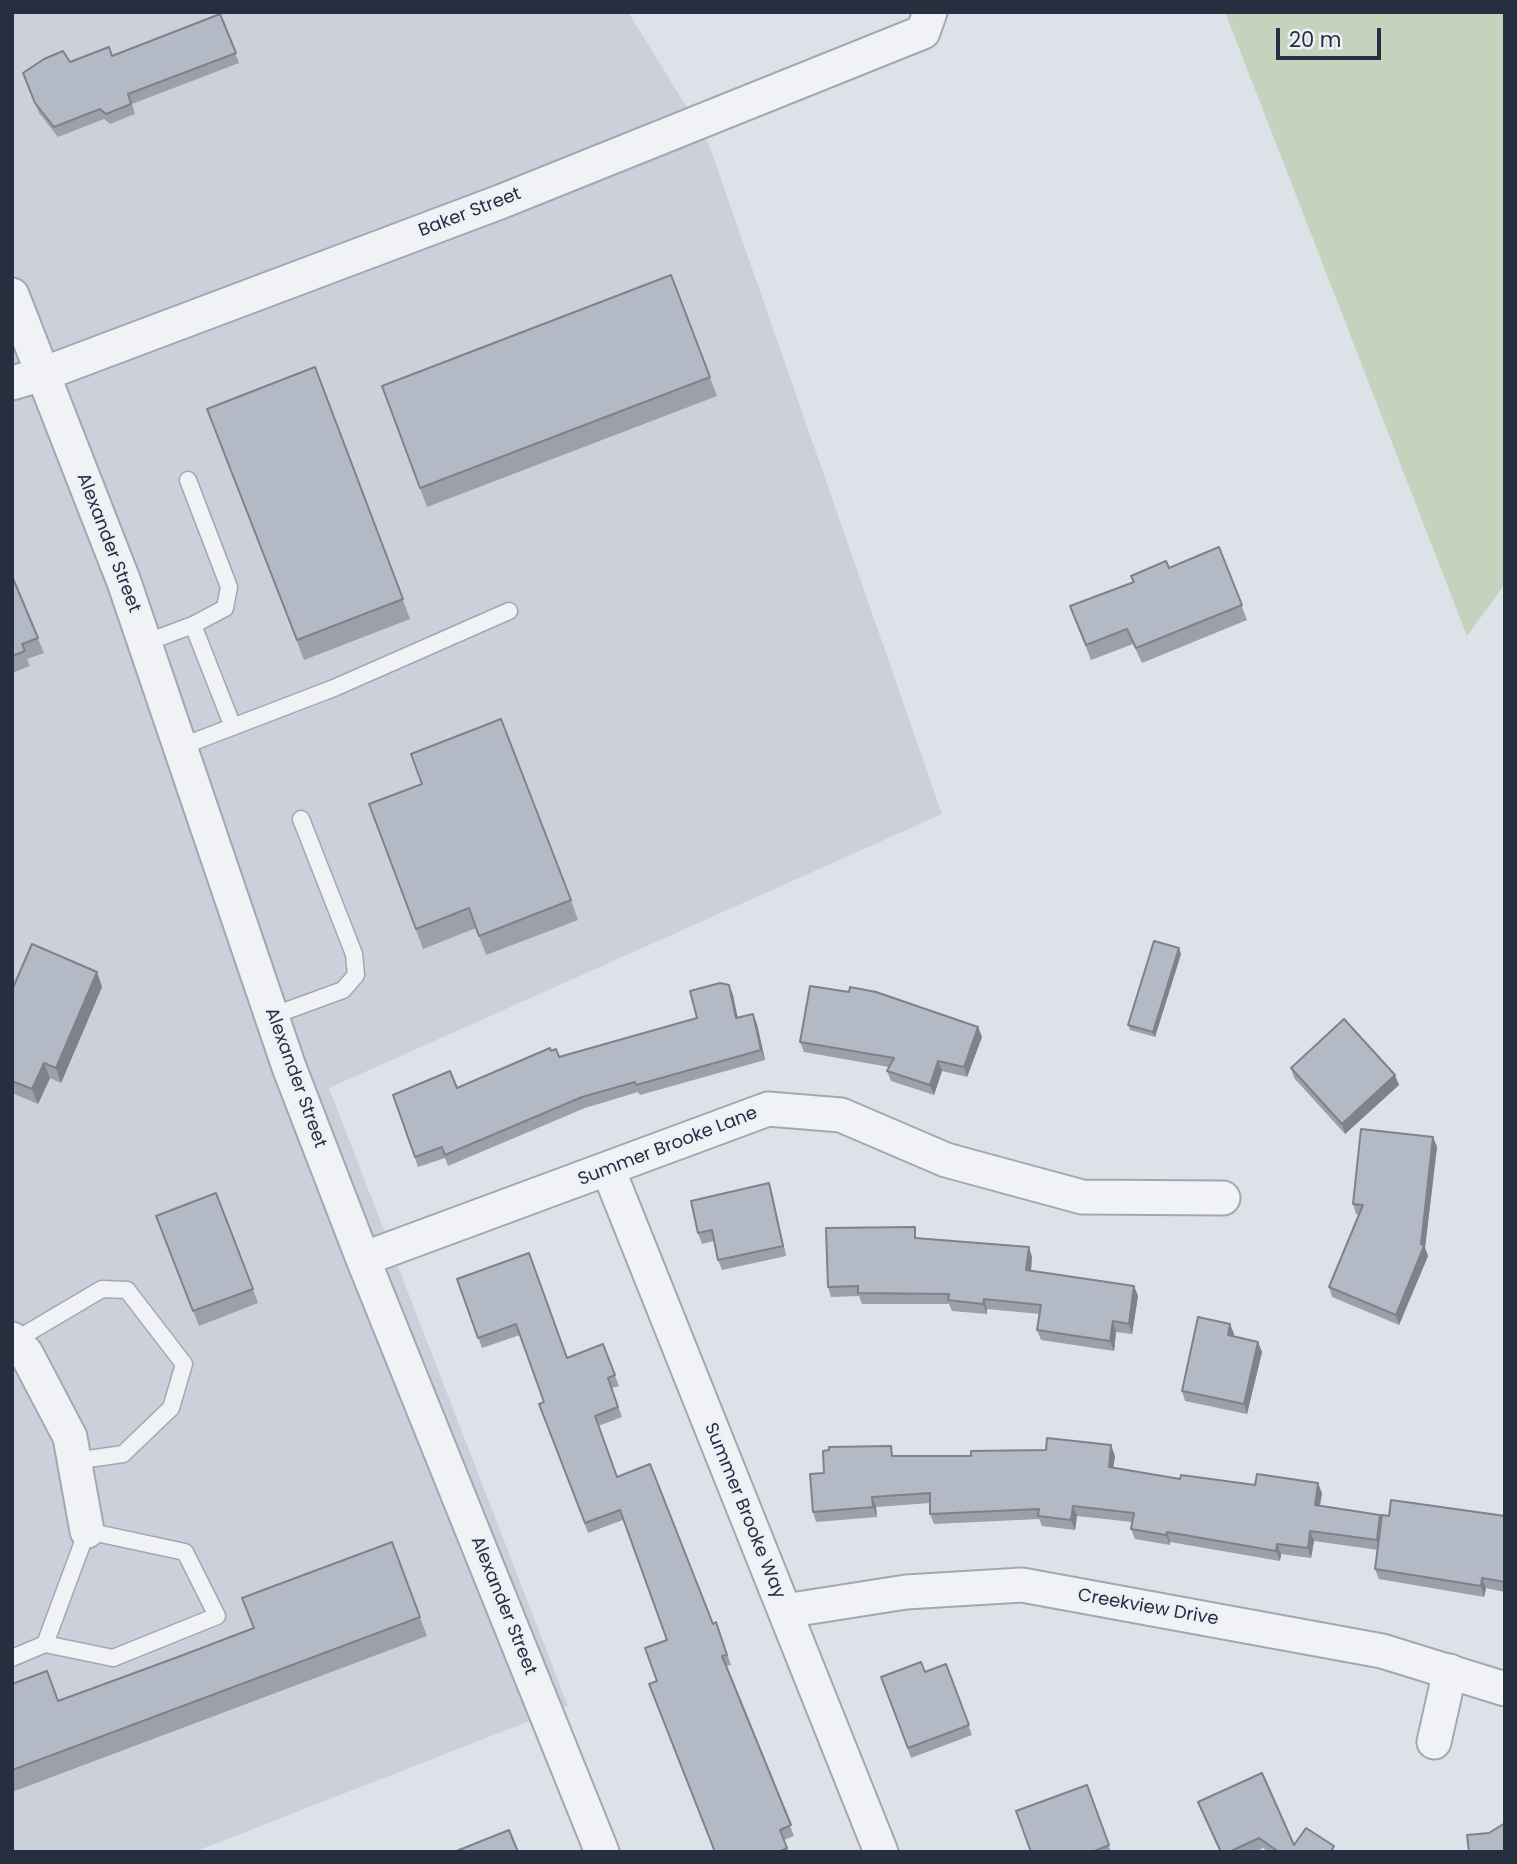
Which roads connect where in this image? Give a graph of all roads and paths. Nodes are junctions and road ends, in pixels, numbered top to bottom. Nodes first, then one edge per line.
1 (927, 22) edge
2 (12, 295) edge
3 (28, 378) edge
4 (188, 480) dead end
5 (509, 611) dead end
6 (193, 625) junction
7 (145, 643) junction
8 (233, 727) junction
9 (180, 747) junction
10 (301, 819) dead end
11 (272, 1016) junction
12 (608, 1169) junction
13 (1223, 1198) dead end
14 (363, 1259) junction
15 (13, 1340) edge
16 (74, 1461) junction
17 (87, 1531) junction
18 (785, 1611) junction
19 (45, 1644) junction
20 (12, 1658) edge
21 (1450, 1671) junction
22 (1505, 1689) edge
23 (1434, 1742) dead end
24 (602, 1852) edge
25 (881, 1852) edge

1 - 3 street, Baker Street
2 - 3 street, Alexander Street
3 - 7 street, Alexander Street
4 - 6 lane
5 - 8 lane
6 - 7 lane
6 - 8 lane
7 - 9 street, Alexander Street
8 - 9 lane
9 - 11 street, Alexander Street
10 - 11 lane
11 - 14 street, Alexander Street
12 - 13 street, Summer Brooke Lane
12 - 14 street, Summer Brooke Lane
12 - 18 street, Summer Brooke Way
14 - 24 street, Alexander Street
15 - 16 street
15 - 16 lane
16 - 17 street
17 - 19 lane
17 - 19 lane
18 - 21 street, Creekview Drive
18 - 25 street, Summer Brooke Way
19 - 20 lane
21 - 22 street, Creekview Drive
21 - 23 street

